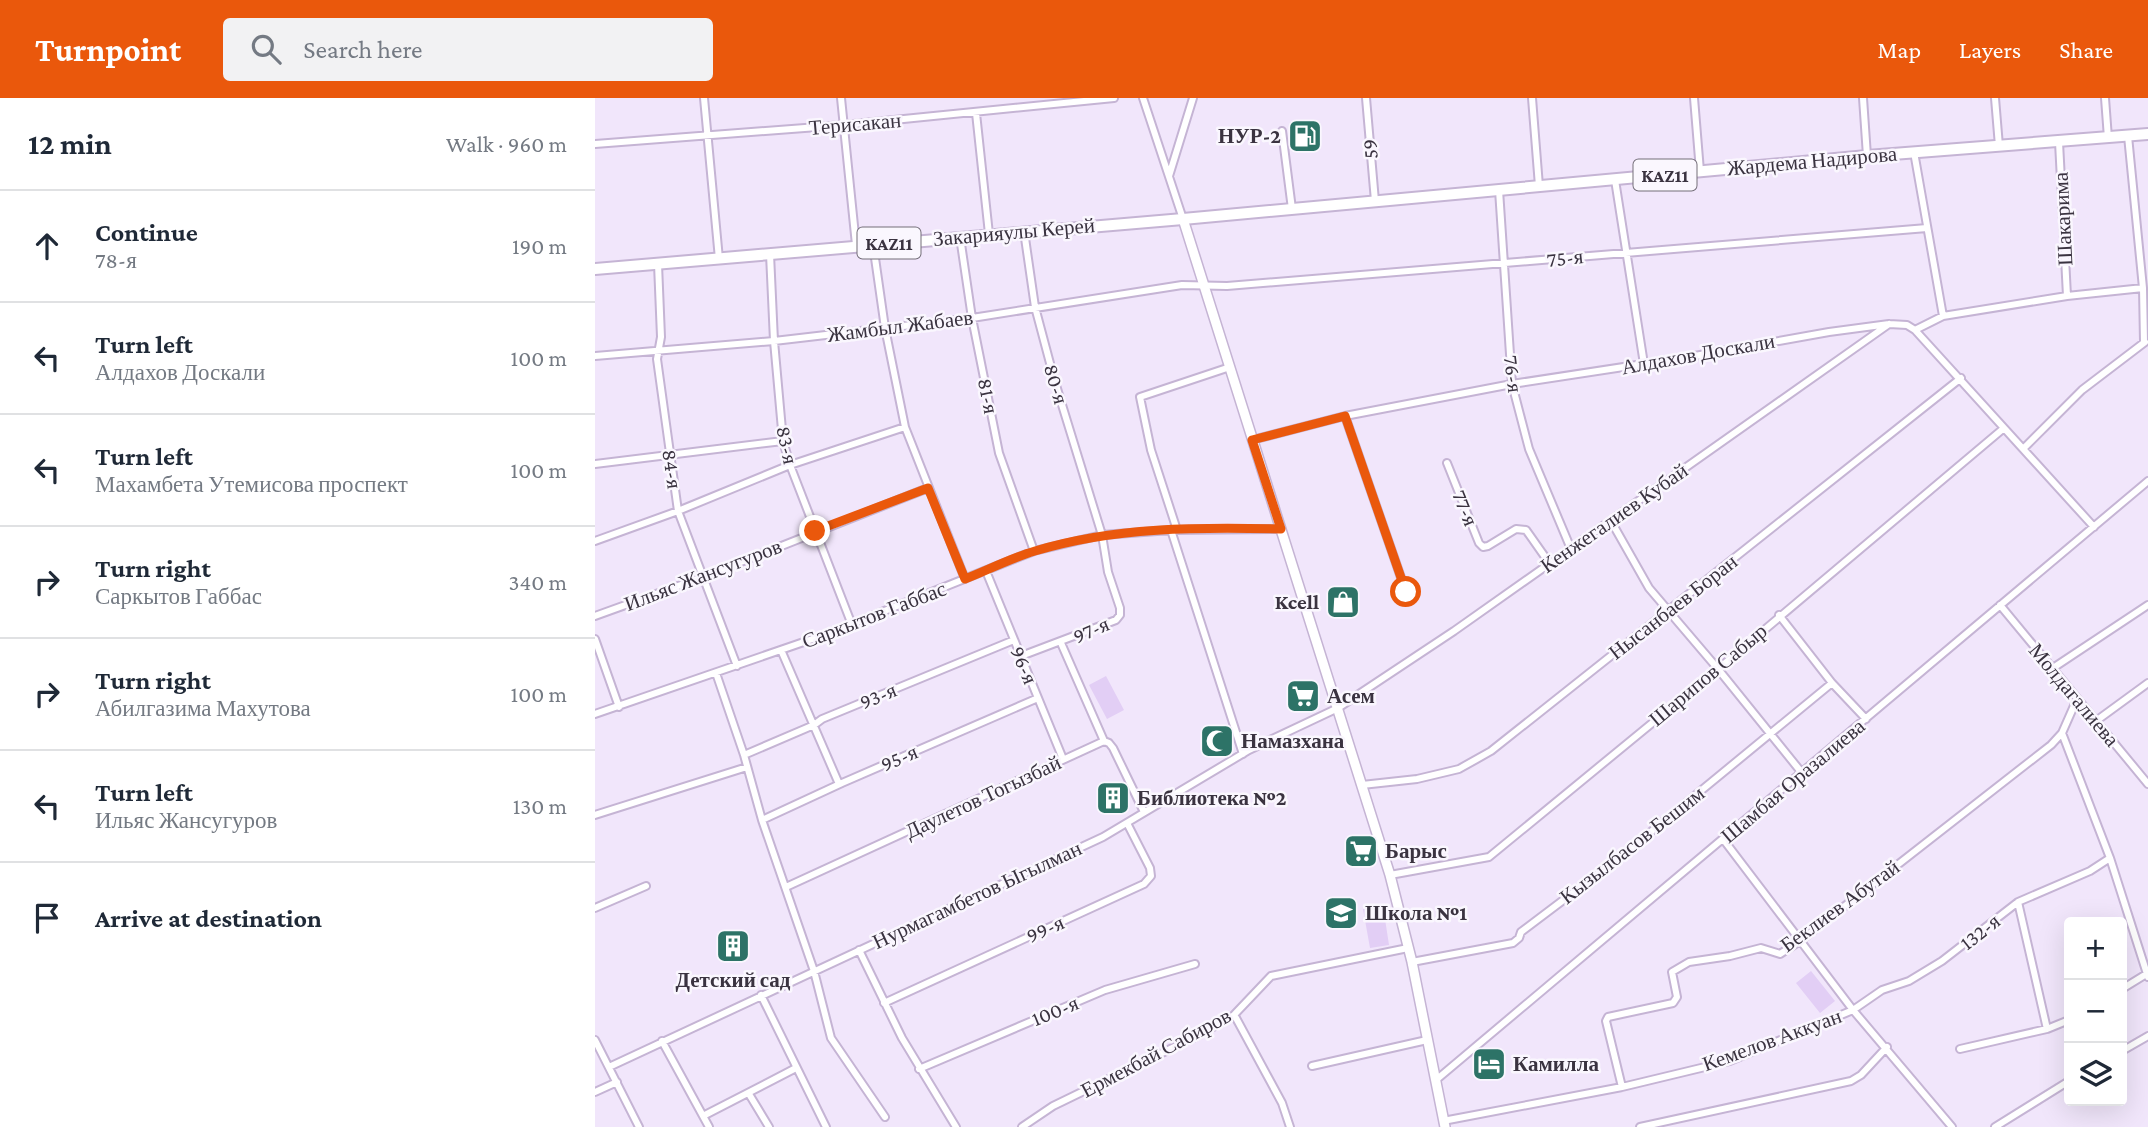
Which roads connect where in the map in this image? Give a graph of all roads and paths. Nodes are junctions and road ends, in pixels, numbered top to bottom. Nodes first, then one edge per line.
1 (704, 98) edge
2 (841, 98) edge
3 (1114, 98) edge
4 (1143, 98) edge
5 (1193, 98) edge
6 (1366, 98) edge
7 (1532, 98) edge
8 (1694, 98) edge
9 (1863, 98) edge
10 (1995, 98) edge
11 (2105, 98) edge
12 (977, 113) junction
13 (843, 125) junction
14 (1282, 131) dead end
15 (708, 134) junction
16 (2148, 135) edge
17 (2129, 136) junction
18 (2108, 138) junction
19 (2059, 142) junction
20 (595, 144) edge
21 (1999, 146) junction
22 (1914, 152) junction
23 (1867, 156) junction
24 (1700, 171) junction
25 (1169, 178) junction
26 (1615, 180) junction
27 (1539, 186) junction
28 (1499, 190) junction
29 (1375, 201) junction
30 (1292, 209) junction
31 (1183, 219) junction
32 (1927, 228) junction
33 (1024, 231) junction
34 (989, 234) junction
35 (960, 237) junction
36 (873, 244) junction
37 (856, 246) junction
38 (1628, 251) junction
39 (770, 254) junction
40 (719, 259) junction
41 (658, 264) junction
42 (1504, 264) junction
43 (595, 270) edge
44 (1203, 285) junction
45 (2143, 288) junction
46 (2067, 296) junction
47 (1035, 307) junction
48 (1943, 316) junction
49 (972, 318) junction
50 (1889, 324) junction
51 (885, 328) junction
52 (1915, 330) junction
53 (774, 341) junction
54 (2146, 341) edge
55 (658, 349) junction
56 (595, 355) edge
57 (1644, 364) junction
58 (1230, 367) junction
59 (1961, 378) junction
60 (1512, 384) junction
61 (1345, 416) junction
62 (905, 427) junction
63 (2004, 428) junction
64 (1252, 440) junction
65 (783, 442) junction
66 (2023, 449) junction
67 (670, 455) junction
68 (1447, 463) dead end
69 (595, 464) edge
70 (790, 465) junction
71 (2148, 481) edge
72 (928, 488) junction
73 (678, 511) junction
74 (1611, 521) junction
75 (2094, 527) junction
76 (1281, 529) junction
77 (1174, 530) junction
78 (815, 531) junction
79 (1102, 535) junction
80 (595, 541) edge
81 (1571, 549) junction
82 (1034, 551) junction
83 (1550, 564) junction
84 (986, 570) junction
85 (703, 577) junction
86 (965, 579) junction
87 (1406, 592) dead end
88 (2148, 605) edge
89 (2000, 606) junction
90 (1668, 612) junction
91 (1779, 615) junction
92 (595, 616) edge
93 (852, 625) junction
94 (595, 639) edge
95 (1014, 640) junction
96 (1061, 643) junction
97 (781, 650) junction
98 (1021, 656) junction
99 (737, 666) junction
100 (1718, 668) junction
101 (2053, 668) junction
102 (716, 673) junction
103 (1832, 683) junction
104 (2148, 683) edge
105 (1038, 698) junction
106 (2077, 699) junction
107 (619, 707) junction
108 (1338, 708) junction
109 (595, 714) edge
110 (1865, 719) junction
111 (2096, 722) junction
112 (814, 725) junction
113 (2062, 733) junction
114 (1769, 734) junction
115 (1104, 741) junction
116 (1243, 754) junction
117 (744, 755) junction
118 (1063, 760) junction
119 (747, 767) junction
120 (1802, 773) junction
121 (839, 784) junction
122 (2148, 784) edge
123 (1362, 785) junction
124 (1144, 811) junction
125 (595, 815) edge
126 (762, 820) junction
127 (1127, 823) junction
128 (1723, 839) junction
129 (2110, 858) junction
130 (1390, 876) junction
131 (646, 886) dead end
132 (786, 887) junction
133 (2018, 902) junction
134 (595, 908) edge
135 (1800, 941) junction
136 (1408, 948) junction
137 (859, 950) junction
138 (1412, 962) junction
139 (1195, 964) dead end
140 (814, 971) junction
141 (2148, 975) edge
142 (2127, 986) edge
143 (761, 995) junction
144 (884, 1003) junction
145 (1853, 1010) junction
146 (1233, 1016) junction
147 (2064, 1022) edge
148 (2047, 1030) junction
149 (2148, 1036) edge
150 (595, 1040) edge
151 (1427, 1040) junction
152 (662, 1041) junction
153 (1887, 1047) junction
154 (2127, 1048) edge
155 (1960, 1049) dead end
156 (1312, 1066) dead end
157 (608, 1067) junction
158 (796, 1068) junction
159 (919, 1069) junction
160 (1436, 1080) junction
161 (617, 1082) junction
162 (2064, 1084) edge
163 (1622, 1087) junction
164 (595, 1093) edge
165 (749, 1094) junction
166 (703, 1116) junction
167 (885, 1117) dead end
168 (1444, 1124) edge
169 (639, 1127) edge
170 (709, 1127) edge
171 (769, 1127) edge
172 (826, 1127) edge
173 (956, 1127) edge
174 (1022, 1127) edge
175 (1290, 1127) edge
176 (1640, 1127) edge
177 (1952, 1127) edge
178 (1995, 1127) edge

1 - 15 street
2 - 13 street
3 - 12 street, Терисакан
4 - 25 street
5 - 25 street
6 - 29 street, 59
7 - 27 street
8 - 24 street
9 - 23 street
10 - 21 street
11 - 18 street
12 - 13 street, Терисакан
12 - 34 street
13 - 15 street, Терисакан
13 - 37 street
14 - 30 street
15 - 20 street, Терисакан
15 - 40 street
16 - 17 highway, Жардема Надирова / KAZ11
17 - 18 highway, Жардема Надирова / KAZ11
17 - 45 street
18 - 19 highway, Жардема Надирова / KAZ11
19 - 21 highway, Жардема Надирова / KAZ11
19 - 46 street, Шакарима
21 - 22 highway, Жардема Надирова / KAZ11
22 - 23 highway, Жардема Надирова / KAZ11
22 - 32 street
23 - 24 highway, Жардема Надирова / KAZ11
24 - 26 highway, Жардема Надирова / KAZ11
25 - 31 street
26 - 27 highway, Жардема Надирова / KAZ11
26 - 38 street
27 - 28 highway, Жардема Надирова / KAZ11
28 - 29 highway, Жардема Надирова / KAZ11
28 - 42 street, 76-я
29 - 30 highway, Жардема Надирова / KAZ11
30 - 31 highway, Жардема Надирова / KAZ11
31 - 33 highway, Закарияулы Керей / KAZ11
31 - 44 street
32 - 38 street, 75-я
32 - 48 street
33 - 34 highway, Закарияулы Керей / KAZ11
33 - 47 street, 80-я
34 - 35 highway, Закарияулы Керей / KAZ11
35 - 36 highway, Закарияулы Керей / KAZ11
35 - 49 street, 81-я
36 - 37 highway, Закарияулы Керей / KAZ11
36 - 51 street
37 - 39 highway, Закарияулы Керей / KAZ11
38 - 42 street, 75-я
38 - 57 street
39 - 40 highway, Закарияулы Керей / KAZ11
39 - 53 street, 83-я
40 - 41 highway, Закарияулы Керей / KAZ11
41 - 43 highway, Закарияулы Керей / KAZ11
41 - 55 street, 84-я
42 - 44 street, 75-я
42 - 60 street, 76-я
44 - 47 street, Жамбыл Жабаев
44 - 58 street
45 - 46 street
45 - 54 street
46 - 48 street
47 - 49 street, Жамбыл Жабаев
47 - 79 street, 80-я
48 - 52 street
49 - 51 street, Жамбыл Жабаев
49 - 82 street, 81-я
50 - 52 street, Алдахов Доскали
50 - 57 street, Алдахов Доскали
50 - 74 street, Кенжегалиев Кубай
51 - 53 street, Жамбыл Жабаев
51 - 62 street
52 - 59 street
53 - 55 street, Жамбыл Жабаев
53 - 65 street, 83-я
54 - 66 street
55 - 56 street, Жамбыл Жабаев
55 - 67 street, 84-я
57 - 60 street, Алдахов Доскали
58 - 64 street
58 - 77 street
59 - 63 street
59 - 90 street, Нысанбаев Боран
60 - 61 street, Алдахов Доскали
60 - 81 street, 76-я
61 - 64 street, Алдахов Доскали
61 - 87 street
62 - 70 street
62 - 72 street
63 - 66 street
63 - 91 street, Шарипов Сабыр
64 - 76 street
65 - 67 street
65 - 70 street, 83-я
66 - 75 street
67 - 69 street
67 - 73 street, 84-я
68 - 83 street, 77-я
70 - 73 street
70 - 78 street, 83-я
71 - 75 street, Шамбая Оразалиева
72 - 78 street, Ильяс Жансугуров
72 - 86 street
73 - 80 street
73 - 85 street, 84-я
74 - 81 street, Кенжегалиев Кубай
74 - 90 street
75 - 89 street, Шамбая Оразалиева
76 - 77 street, Саркытов Габбас
76 - 108 street
77 - 79 street, Саркытов Габбас
77 - 116 street
78 - 85 street, Ильяс Жансугуров
78 - 93 street, 83-я
79 - 82 street, Саркытов Габбас
79 - 96 street, 97-я
81 - 83 street, Кенжегалиев Кубай
82 - 84 street, Саркытов Габбас
83 - 108 street, Кенжегалиев Кубай
84 - 86 street, Саркытов Габбас
84 - 95 street, 96-я
85 - 92 street, Ильяс Жансугуров
85 - 99 street, 84-я
86 - 93 street, Саркытов Габбас
88 - 101 street
89 - 101 street, Молдагалиева
89 - 110 street, Шамбая Оразалиева
90 - 100 street
90 - 123 street, Нысанбаев Боран
91 - 100 street, Шарипов Сабыр
91 - 103 street
93 - 97 street, Саркытов Габбас
94 - 107 street
95 - 98 street, 96-я
95 - 112 street, 93-я
96 - 98 street, 97-я
96 - 115 street
97 - 99 street, Саркытов Габбас
97 - 112 street
98 - 105 street, 96-я
99 - 102 street, Саркытов Габбас
100 - 114 street
100 - 130 street, Шарипов Сабыр
101 - 106 street, Молдагалиева
102 - 107 street, Саркытов Габбас
102 - 117 street
103 - 110 street
103 - 114 street, Кызылбасов Бешим
104 - 111 street
105 - 118 street, 96-я
105 - 121 street, 95-я
106 - 111 street, Молдагалиева
106 - 113 street, Беклиев Абутай
107 - 109 street, Саркытов Габбас
108 - 116 street, Нурмагамбетов Ыгылман
108 - 123 street
110 - 120 street, Шамбая Оразалиева
111 - 122 street, Молдагалиева
112 - 117 street, 93-я
112 - 121 street
113 - 129 street
113 - 135 street, Беклиев Абутай
114 - 120 street
114 - 138 street, Кызылбасов Бешим
115 - 118 street, Даулетов Тогызбай
115 - 124 street
116 - 124 street, Нурмагамбетов Ыгылман
117 - 119 street
118 - 132 street, Даулетов Тогызбай
119 - 125 street
119 - 126 street
120 - 128 street, Шамбая Оразалиева
121 - 126 street, 95-я
123 - 130 street
124 - 127 street, Нурмагамбетов Ыгылман
126 - 132 street
127 - 137 street, Нурмагамбетов Ыгылман
127 - 144 street, 99-я
128 - 135 street
128 - 160 street, Шамбая Оразалиева
129 - 133 street, 132-я
129 - 141 street
130 - 136 street
131 - 134 street
132 - 140 street
133 - 145 street, 132-я
133 - 148 street
135 - 145 street
135 - 163 street, Беклиев Абутай
136 - 138 street
136 - 146 street, Ермекбай Сабиров
137 - 140 street, Нурмагамбетов Ыгылман
137 - 144 street
138 - 151 street
139 - 159 street, 100-я
140 - 143 street, Нурмагамбетов Ыгылман
140 - 167 street
141 - 142 street
143 - 152 street, Нурмагамбетов Ыгылман
143 - 158 street
144 - 159 street
145 - 153 street
145 - 163 street, Кемелов Аккуан
146 - 174 street, Ермекбай Сабиров
146 - 175 street
147 - 148 street
148 - 155 street
149 - 154 street
150 - 157 street
151 - 156 street
151 - 160 street
152 - 157 street, Нурмагамбетов Ыгылман
152 - 166 street
153 - 176 street
153 - 177 street
157 - 161 street
158 - 165 street
158 - 172 street
159 - 173 street
160 - 168 street
161 - 164 street
161 - 169 street
162 - 178 street
163 - 168 street, Кемелов Аккуан
165 - 166 street
165 - 171 street
166 - 170 street

